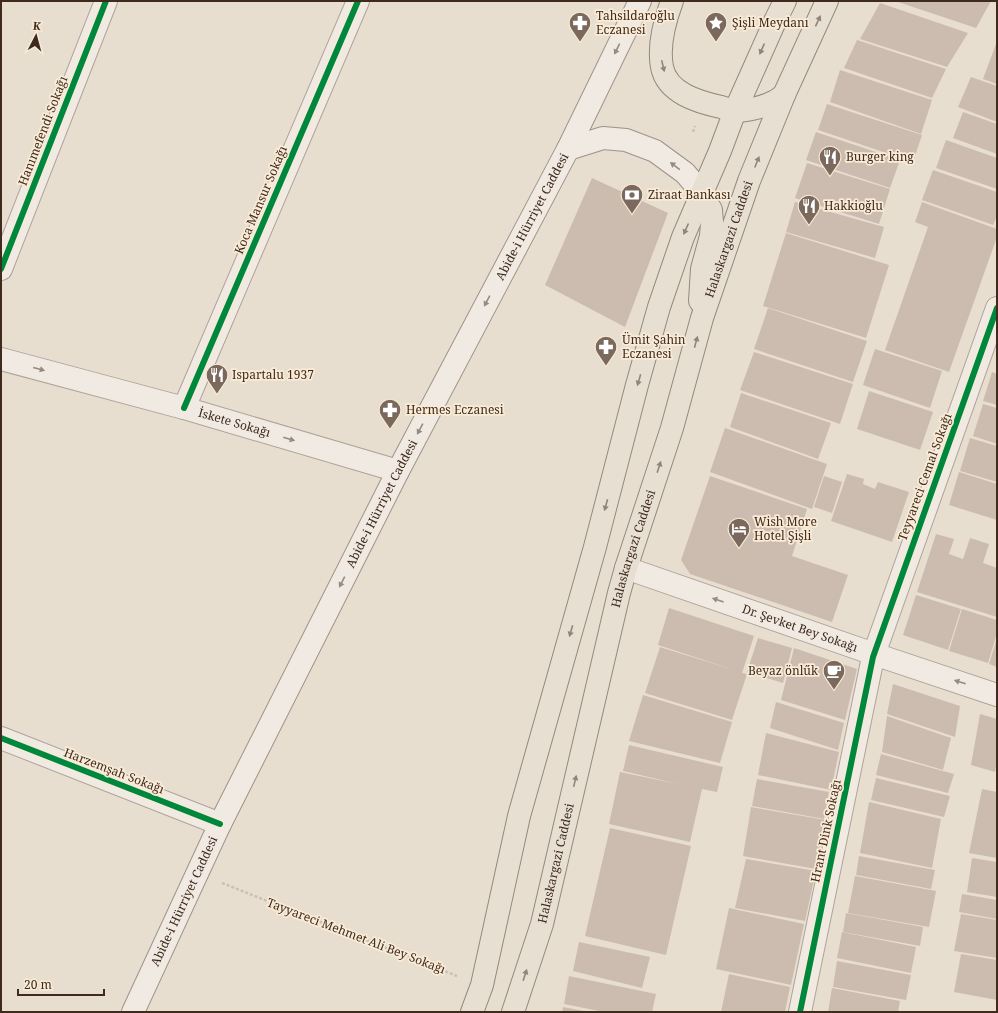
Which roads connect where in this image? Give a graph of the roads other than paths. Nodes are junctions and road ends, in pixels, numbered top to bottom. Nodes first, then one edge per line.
1 (106, 1) edge
2 (358, 1) edge
3 (640, 1) edge
4 (672, 1) edge
5 (785, 1) edge
6 (827, 1) edge
7 (784, 95) junction
8 (735, 111) junction
9 (568, 149) junction
10 (702, 193) junction
11 (1, 269) edge
12 (997, 308) edge
13 (702, 318) junction
14 (1, 359) edge
15 (184, 408) junction
16 (398, 471) junction
17 (626, 568) junction
18 (874, 654) junction
19 (997, 695) edge
20 (1, 738) edge
21 (220, 824) junction
22 (133, 1012) edge
23 (472, 1012) edge
24 (513, 1012) edge
25 (800, 1012) edge

1 - 11 street, Hanımefendi Sokağı
2 - 15 street, Koca Mansur Sokağı
3 -> 9 street, Abide-i Hürriyet Caddesi
4 -> 8 main road
5 -> 8 main road
7 -> 6 main road, Halaskargazi Caddesi
7 - 8 main road
13 -> 7 main road, Halaskargazi Caddesi
8 - 10 main road
10 -> 9 street
9 -> 16 street, Abide-i Hürriyet Caddesi
10 - 13 main road
10 -> 23 main road
12 - 18 street, Teyyareci Cemal Sokağı
17 -> 13 main road, Halaskargazi Caddesi
14 -> 15 street, İskete Sokağı
15 -> 16 street, İskete Sokağı
16 -> 21 street, Abide-i Hürriyet Caddesi
18 -> 17 street, Dr. Şevket Bey Sokağı
24 -> 17 main road, Halaskargazi Caddesi
19 -> 18 street, Dr. Şevket Bey Sokağı
18 - 25 street, Hrant Dink Sokağı
20 - 21 street, Harzemşah Sokağı
21 - 22 street, Abide-i Hürriyet Caddesi

